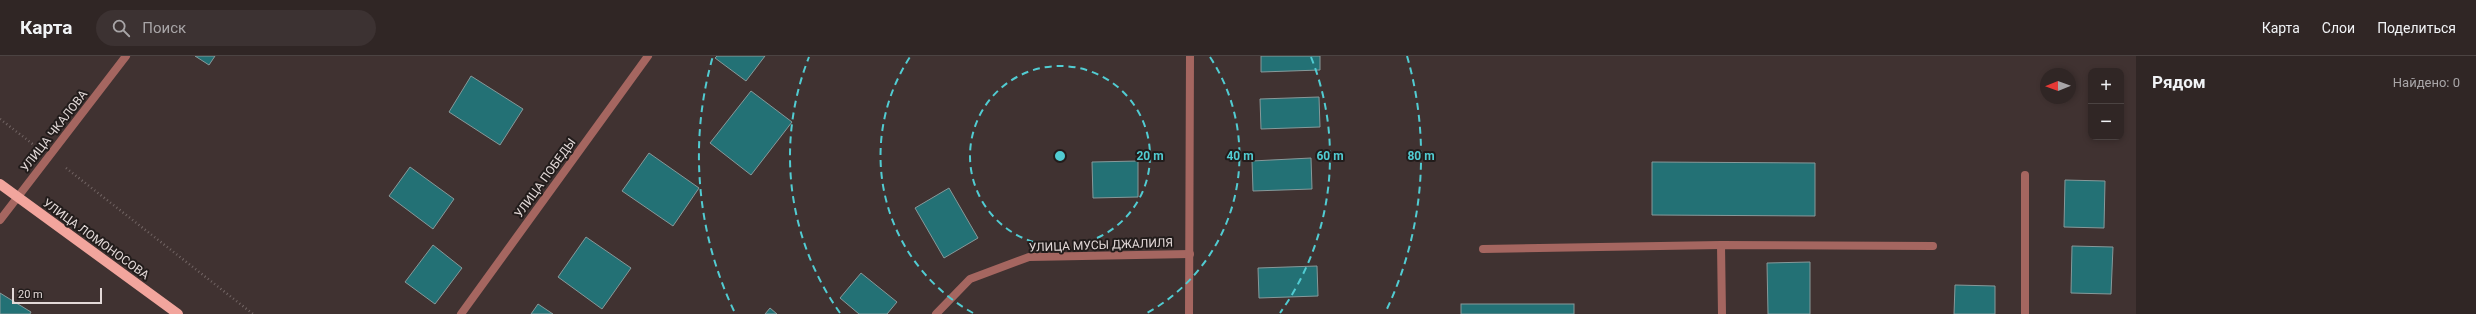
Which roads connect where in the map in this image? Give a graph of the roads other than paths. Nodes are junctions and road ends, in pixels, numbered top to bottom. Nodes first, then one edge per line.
1 (126, 56) edge
2 (648, 56) edge
3 (1190, 56) edge
4 (2025, 175) dead end
5 (0, 184) edge
6 (16, 197) junction
7 (0, 220) edge
8 (1721, 245) junction
9 (1933, 246) dead end
10 (1483, 249) dead end
11 (1190, 254) junction
12 (178, 314) edge
13 (461, 314) edge
14 (936, 314) edge
15 (1190, 314) edge
16 (1722, 314) edge
17 (2025, 314) edge

1 - 6 street, УЛИЦА ЧКАЛОВА
2 - 13 street, УЛИЦА ПОБЕДЫ
3 - 11 street
4 - 17 street
5 - 6 main road, УЛИЦА ЛОМОНОСОВА
6 - 7 street, УЛИЦА ЧКАЛОВА
6 - 12 main road, УЛИЦА ЛОМОНОСОВА
8 - 9 street
8 - 10 street
8 - 16 street
11 - 14 street, УЛИЦА МУСЫ ДЖАЛИЛЯ
11 - 15 street

